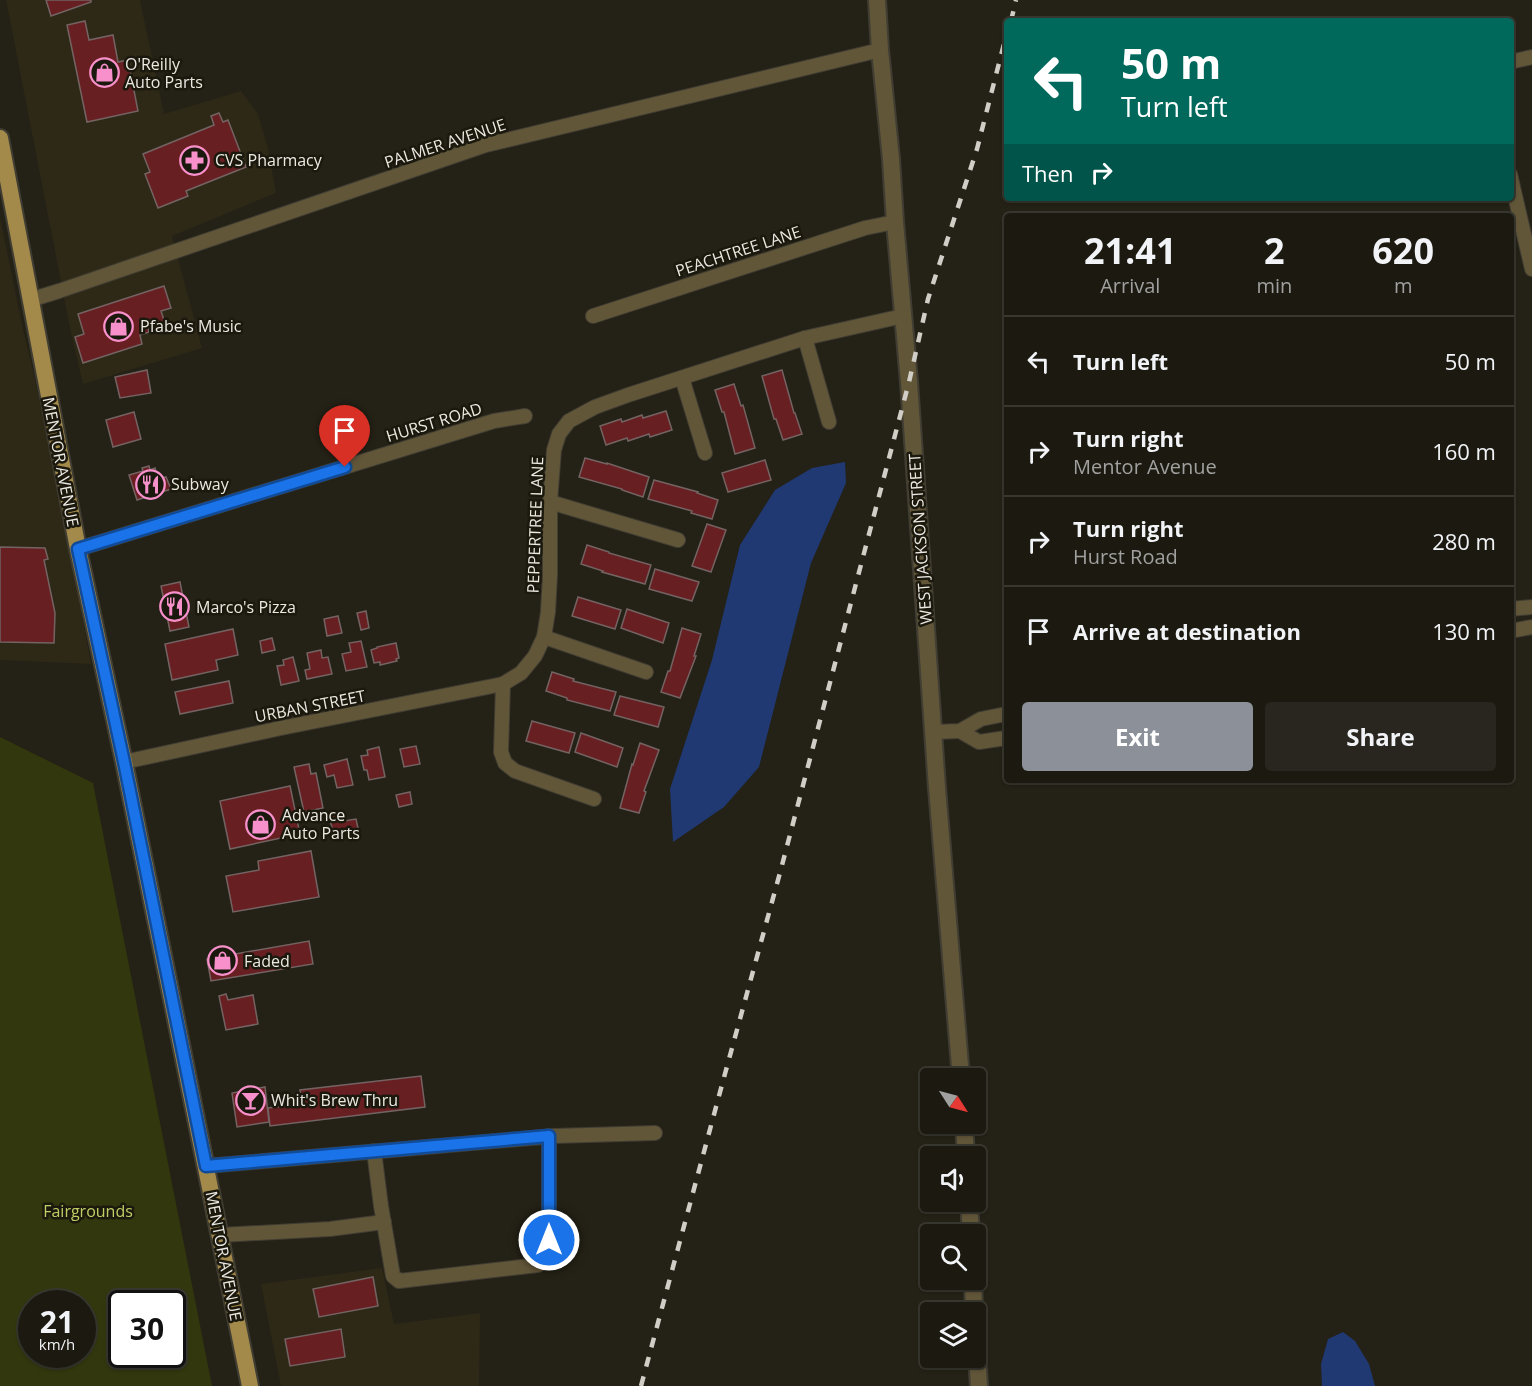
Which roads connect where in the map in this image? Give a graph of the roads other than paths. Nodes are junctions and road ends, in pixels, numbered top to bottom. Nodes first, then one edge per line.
1 (877, 0) edge
2 (880, 50) junction
3 (1532, 57) edge
4 (1514, 61) edge
5 (0, 138) edge
6 (1514, 191) edge
7 (895, 222) junction
8 (1532, 269) edge
9 (30, 300) junction
10 (593, 316) dead end
11 (903, 316) junction
12 (805, 338) junction
13 (682, 378) junction
14 (525, 416) dead end
15 (829, 422) dead end
16 (705, 453) dead end
17 (550, 502) junction
18 (678, 540) dead end
19 (78, 549) junction
20 (1532, 607) edge
21 (1514, 609) edge
22 (1532, 627) edge
23 (1514, 630) edge
24 (544, 637) junction
25 (646, 672) dead end
26 (503, 684) junction
27 (1004, 714) edge
28 (960, 731) junction
29 (933, 732) junction
30 (1004, 738) edge
31 (124, 762) junction
32 (594, 800) dead end
33 (960, 1068) edge
34 (655, 1133) dead end
35 (549, 1136) junction
36 (374, 1151) junction
37 (206, 1166) junction
38 (384, 1222) junction
39 (220, 1235) junction
40 (978, 1368) edge
41 (250, 1386) edge
42 (979, 1386) edge

1 - 2 street, WEST JACKSON STREET
2 - 7 street, WEST JACKSON STREET
2 - 9 street, PALMER AVENUE
3 - 4 street
5 - 9 main road, MENTOR AVENUE
6 - 8 street
7 - 10 street, PEACHTREE LANE
7 - 11 street, WEST JACKSON STREET
9 - 19 main road, MENTOR AVENUE
11 - 12 street, PEPPERTREE LANE
11 - 29 street, WEST JACKSON STREET
12 - 13 street, PEPPERTREE LANE
12 - 15 street
13 - 16 street
13 - 17 street, PEPPERTREE LANE
14 - 19 street, HURST ROAD
17 - 18 street
17 - 24 street, PEPPERTREE LANE
19 - 31 main road, MENTOR AVENUE
20 - 21 street
22 - 23 street
24 - 25 street
24 - 26 street, PEPPERTREE LANE
26 - 31 street, URBAN STREET
26 - 32 street
27 - 28 street
28 - 29 street
28 - 30 street
29 - 33 street, WEST JACKSON STREET
31 - 37 main road, MENTOR AVENUE
34 - 35 street
35 - 36 street
35 - 38 street
36 - 37 street
36 - 38 street
37 - 39 main road, MENTOR AVENUE
38 - 39 street
39 - 41 main road, MENTOR AVENUE
40 - 42 street

